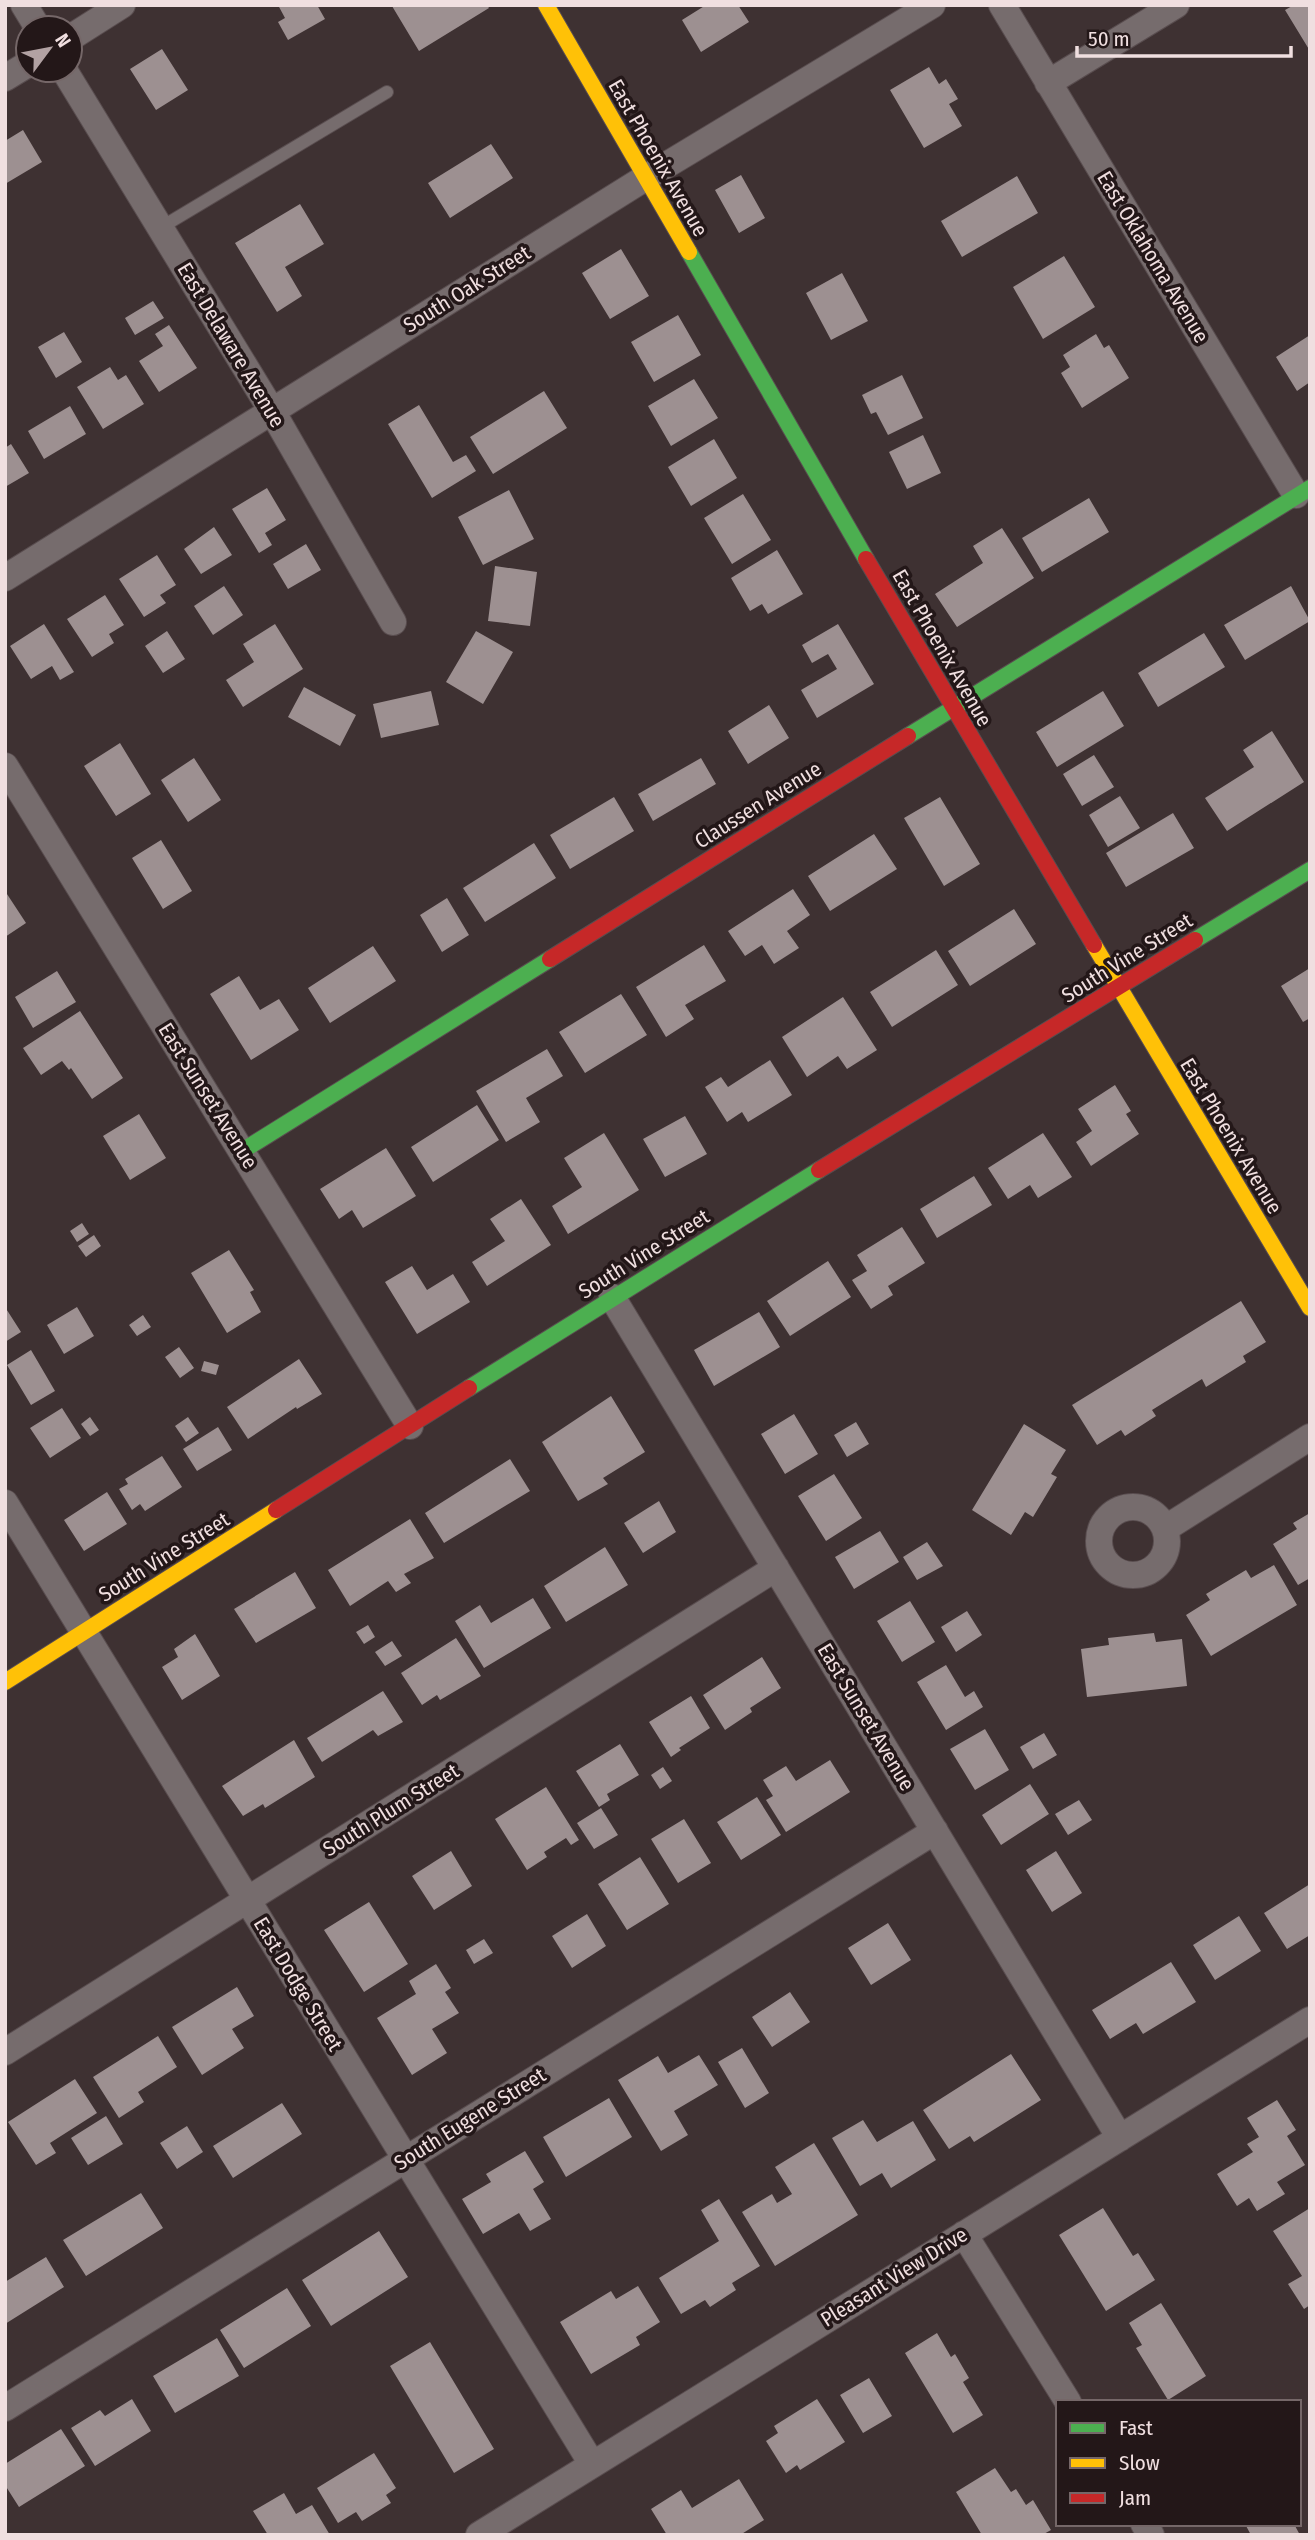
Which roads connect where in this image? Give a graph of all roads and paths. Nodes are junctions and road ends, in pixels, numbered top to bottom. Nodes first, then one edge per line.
1 (122, 5) edge
2 (546, 5) edge
3 (932, 5) edge
4 (1002, 5) edge
5 (1176, 5) edge
6 (84, 29) edge
7 (1048, 83) junction
8 (73, 84) edge
9 (387, 92) dead end
10 (645, 178) junction
11 (160, 228) junction
12 (272, 411) junction
13 (1303, 491) edge
14 (5, 578) edge
15 (393, 622) dead end
16 (952, 708) junction
17 (5, 766) edge
18 (1310, 870) edge
19 (1119, 988) junction
20 (242, 1151) junction
21 (612, 1297) junction
22 (1310, 1308) edge
23 (410, 1426) junction
24 (1310, 1437) edge
25 (5, 1503) edge
26 (1166, 1528) dead end
27 (776, 1568) junction
28 (84, 1632) junction
29 (5, 1682) edge
30 (934, 1831) junction
31 (247, 1900) junction
32 (1310, 2020) edge
33 (5, 2052) edge
34 (1120, 2137) junction
35 (406, 2159) junction
36 (964, 2234) junction
37 (1067, 2400) edge
38 (5, 2408) edge
39 (592, 2465) junction
40 (479, 2535) edge

1 - 6 street
2 - 10 street, East Phoenix Avenue
3 - 10 street, South Oak Street
4 - 7 street, East Oklahoma Avenue
5 - 7 street
7 - 13 street, East Oklahoma Avenue
8 - 11 street, East Delaware Avenue
9 - 11 lane
10 - 12 street, South Oak Street
10 - 16 street, East Phoenix Avenue
11 - 12 street, East Delaware Avenue
12 - 14 street, South Oak Street
12 - 15 street, East Delaware Avenue
13 - 16 street, Claussen Avenue
16 - 19 street, East Phoenix Avenue
16 - 20 street, Claussen Avenue
17 - 20 street, East Sunset Avenue
18 - 19 street, South Vine Street
19 - 21 street, South Vine Street
19 - 22 street, East Phoenix Avenue
20 - 23 street, East Sunset Avenue
21 - 23 street, South Vine Street
21 - 27 street, East Sunset Avenue
23 - 28 street, South Vine Street
24 - 26 street
25 - 28 street, East Dodge Street
27 - 30 street, East Sunset Avenue
27 - 31 street, South Plum Street
28 - 29 street, South Vine Street
28 - 31 street, East Dodge Street
30 - 34 street, East Sunset Avenue
30 - 35 street, South Eugene Street
31 - 33 street, South Plum Street
31 - 35 street, East Dodge Street
32 - 34 street, Pleasant View Drive
34 - 36 street, Pleasant View Drive
35 - 38 street, South Eugene Street
35 - 39 street, East Dodge Street
36 - 37 street
36 - 39 street, Pleasant View Drive
39 - 40 street, Pleasant View Drive

